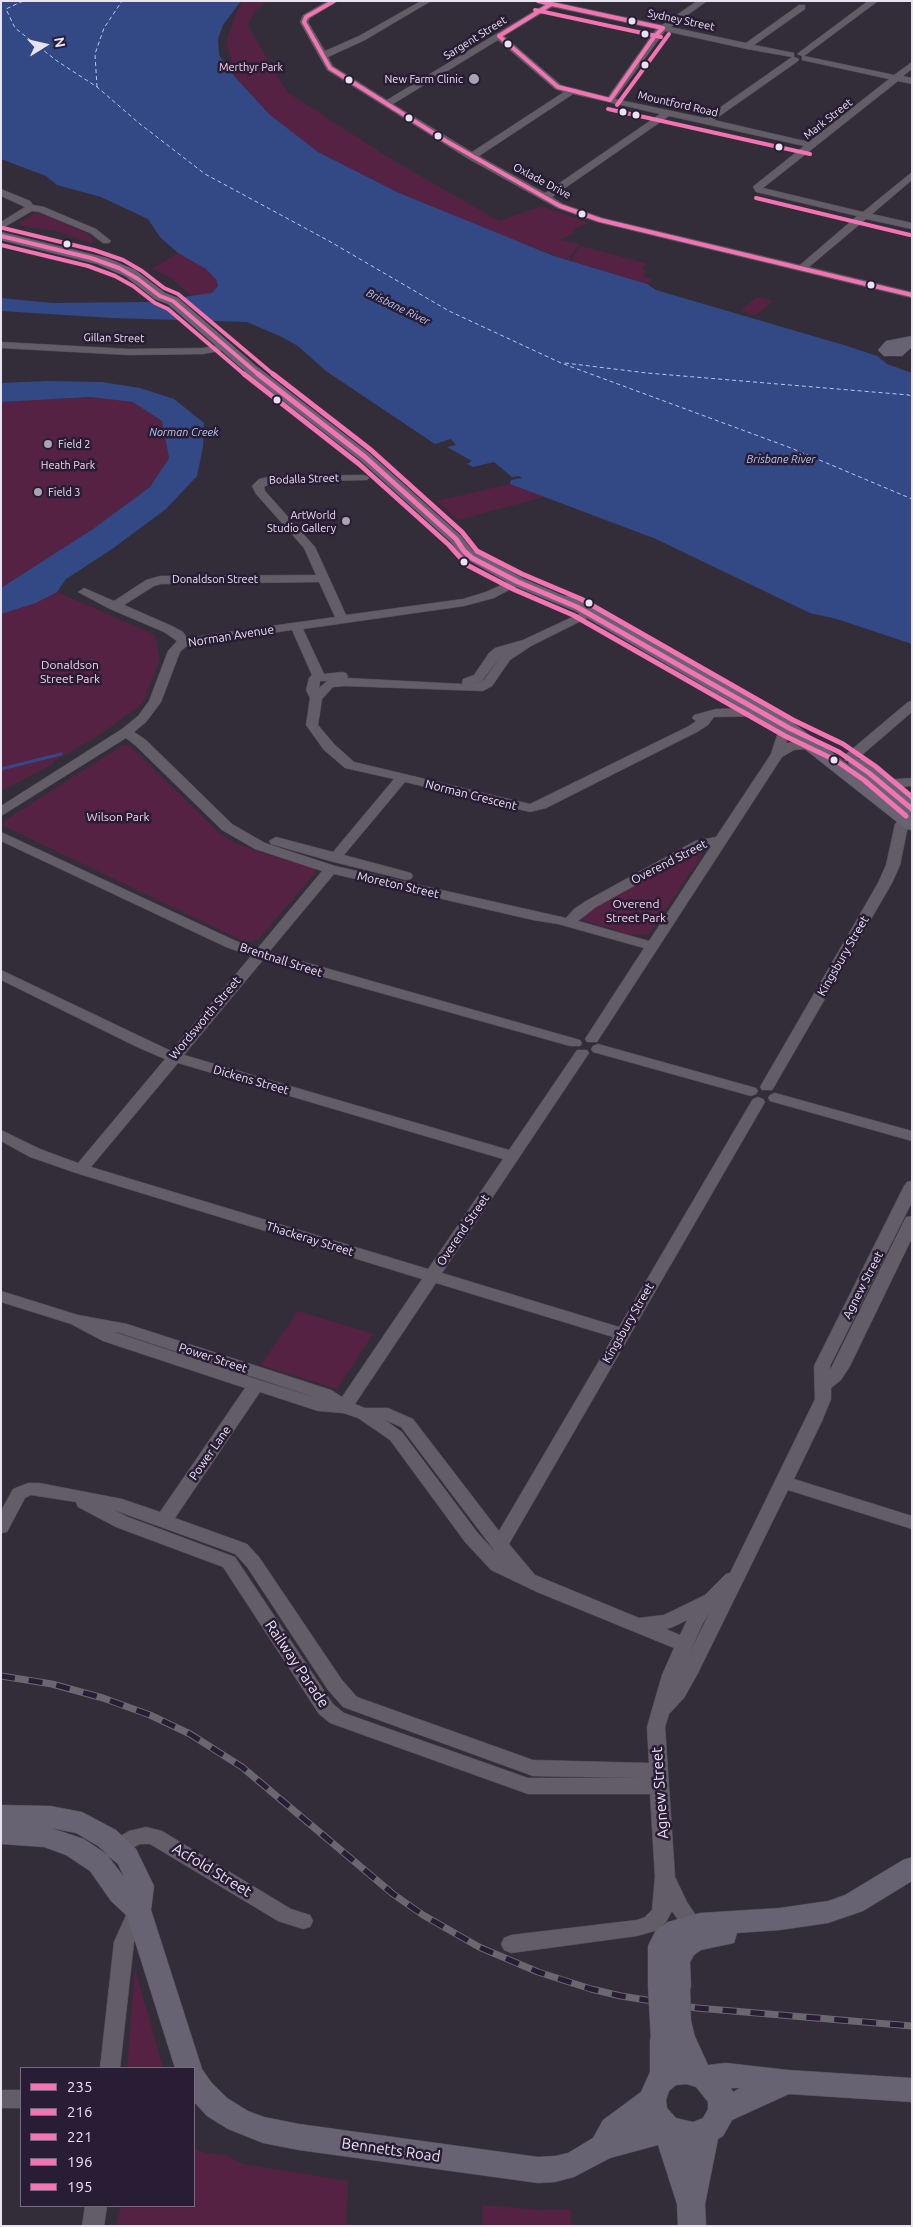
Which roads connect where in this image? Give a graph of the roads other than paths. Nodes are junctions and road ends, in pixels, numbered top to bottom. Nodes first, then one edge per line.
1 (334, 1) edge
2 (415, 1) edge
3 (426, 1) edge
4 (537, 1) edge
5 (703, 1) edge
6 (874, 1) edge
7 (551, 4) junction
8 (802, 7) dead end
9 (663, 28) junction
10 (499, 36) junction
11 (354, 40) junction
12 (747, 46) junction
13 (321, 54) junction
14 (798, 57) junction
15 (912, 65) edge
16 (897, 78) junction
17 (912, 81) edge
18 (571, 92) junction
19 (610, 100) junction
20 (385, 104) junction
21 (667, 113) junction
22 (706, 122) junction
23 (812, 145) junction
24 (470, 156) junction
25 (912, 175) edge
26 (1, 192) edge
27 (544, 197) junction
28 (30, 208) junction
29 (864, 215) junction
30 (912, 226) edge
31 (1, 227) edge
32 (1, 236) edge
33 (106, 241) dead end
34 (801, 269) junction
35 (912, 296) edge
36 (172, 297) junction
37 (1, 345) edge
38 (226, 347) junction
39 (363, 478) dead end
40 (324, 578) junction
41 (523, 580) junction
42 (84, 592) dead end
43 (114, 606) junction
44 (583, 610) junction
45 (342, 619) junction
46 (296, 626) junction
47 (184, 642) junction
48 (527, 643) junction
49 (319, 677) junction
50 (733, 696) junction
51 (316, 698) junction
52 (912, 705) edge
53 (761, 712) junction
54 (712, 715) junction
55 (787, 727) junction
56 (318, 731) junction
57 (126, 732) junction
58 (816, 748) junction
59 (777, 754) junction
60 (850, 758) junction
61 (852, 776) junction
62 (402, 778) junction
63 (912, 782) edge
64 (882, 784) junction
65 (1, 812) edge
66 (910, 815) edge
67 (1, 836) edge
68 (722, 840) junction
69 (333, 863) junction
70 (564, 921) junction
71 (651, 946) junction
72 (259, 954) junction
73 (1, 974) edge
74 (595, 1044) junction
75 (579, 1048) junction
76 (173, 1056) junction
77 (771, 1092) junction
78 (755, 1097) junction
79 (1, 1135) edge
80 (912, 1136) edge
81 (512, 1156) junction
82 (81, 1169) junction
83 (912, 1186) edge
84 (912, 1222) edge
85 (433, 1276) junction
86 (1, 1296) edge
87 (77, 1320) junction
88 (622, 1334) junction
89 (824, 1385) junction
90 (256, 1386) junction
91 (344, 1407) junction
92 (364, 1414) junction
93 (783, 1482) junction
94 (74, 1496) junction
95 (164, 1520) junction
96 (912, 1524) edge
97 (1, 1527) edge
98 (500, 1545) junction
99 (740, 1571) junction
100 (531, 1582) junction
101 (716, 1596) junction
102 (636, 1623) junction
103 (684, 1644) junction
104 (662, 1709) junction
105 (609, 1778) junction
106 (660, 1778) junction
107 (1, 1816) edge
108 (1, 1833) edge
109 (119, 1847) junction
110 (912, 1868) edge
111 (665, 1877) junction
112 (138, 1910) junction
113 (780, 1919) junction
114 (303, 1921) dead end
115 (693, 1926) junction
116 (511, 1944) dead end
117 (669, 1987) junction
118 (673, 2039) junction
119 (110, 2067) edge
120 (189, 2067) edge
121 (701, 2076) junction
122 (195, 2082) edge
123 (788, 2082) junction
124 (659, 2089) junction
125 (912, 2090) edge
126 (1, 2099) edge
127 (20, 2099) edge
128 (722, 2111) junction
129 (668, 2129) junction
130 (704, 2132) junction
131 (603, 2147) junction
132 (96, 2207) edge
133 (691, 2215) edge
134 (93, 2226) edge

1 - 13 street, Oxlade Drive
2 - 11 street
3 - 11 street
4 - 7 street, Sydney Street
5 - 9 street
6 - 14 street
7 - 9 street, Sydney Street
7 - 10 street, Sargent Street
8 - 12 street
9 - 12 street, Sydney Street
9 - 19 street
10 - 18 street, Mountford Road
10 - 20 street, Sargent Street
11 - 13 street
12 - 14 street, Sydney Street
13 - 20 street, Oxlade Drive
14 - 16 street, Sydney Street
14 - 22 street
15 - 16 street, Mark Street
16 - 17 street, Sydney Street
16 - 23 street, Mark Street
18 - 19 street, Mountford Road
18 - 24 street
19 - 21 street, Mountford Road
20 - 24 street, Oxlade Drive
21 - 22 street, Mountford Road
21 - 27 street
22 - 23 street, Mountford Road
23 - 29 street, Mark Street
24 - 27 street, Oxlade Drive
25 - 29 street
26 - 28 street
27 - 34 street, Oxlade Drive
28 - 31 street
28 - 33 street
29 - 30 street
29 - 34 street
31 - 36 main road
32 - 36 main road
34 - 35 street, Oxlade Drive
36 - 38 main road
37 - 38 street, Gillan Street
38 - 41 main road
39 - 40 street, Bodalla Street
40 - 43 street, Donaldson Street
40 - 45 street, Bodalla Street
41 - 44 main road
41 - 45 street, Norman Avenue
42 - 43 street
43 - 47 street
44 - 48 street
44 - 50 main road
45 - 46 street, Norman Avenue
46 - 47 street, Norman Avenue
46 - 49 street
47 - 57 street, Norman Avenue
48 - 49 street
48 - 51 street
49 - 51 street, Norman Crescent
50 - 53 main road
50 - 54 street, Norman Crescent
51 - 56 street, Norman Crescent
52 - 60 street
53 - 54 street, Norman Crescent
53 - 55 main road
54 - 56 street, Norman Crescent
54 - 62 street, Norman Crescent
55 - 58 main road
55 - 59 street, Overend Street
55 - 60 main road
56 - 62 street, Norman Crescent
57 - 65 street, Norman Avenue
57 - 69 street, Moreton Street
58 - 59 street
58 - 61 main road
59 - 68 street, Overend Street
60 - 61 main road
60 - 64 main road
61 - 66 main road
62 - 69 street, Wordsworth Street
63 - 64 street
64 - 66 main road
66 - 77 street, Kingsbury Street
67 - 72 street, Brentnall Street
68 - 70 street, Overend Street
68 - 71 street, Overend Street
69 - 70 street, Moreton Street
69 - 72 street, Wordsworth Street
70 - 71 street, Moreton Street
71 - 74 street, Overend Street
72 - 75 street, Brentnall Street
72 - 76 street, Wordsworth Street
73 - 76 street, Dickens Street
74 - 75 street
74 - 78 street
75 - 81 street, Overend Street
76 - 81 street, Dickens Street
76 - 82 street, Wordsworth Street
77 - 78 street
77 - 80 street
78 - 88 street, Kingsbury Street
79 - 82 street, Thackeray Street
81 - 85 street, Overend Street
82 - 85 street, Thackeray Street
83 - 89 street, Agnew Street
84 - 89 street, Agnew Street
85 - 88 street, Thackeray Street
85 - 91 street, Overend Street
86 - 87 street, Power Street
87 - 90 street, Power Street
87 - 91 street, Power Street
88 - 98 street, Kingsbury Street
89 - 93 street, Agnew Street
90 - 91 street, Power Street
90 - 95 street, Power Lane
91 - 92 street, Power Street
92 - 98 street, Power Street
92 - 100 street, Power Street
93 - 96 street
93 - 99 street, Agnew Street
94 - 95 street, Railway Parade
94 - 97 street, Railway Parade
94 - 105 street, Railway Parade
95 - 105 street, Railway Parade
98 - 100 street, Power Street
99 - 101 street, Agnew Street
99 - 104 street, Agnew Street
100 - 102 street, Power Street
101 - 102 street, Power Street
101 - 103 street, Agnew Street
102 - 103 street, Power Street
103 - 104 street, Agnew Street
104 - 106 street, Agnew Street
105 - 106 street, Railway Parade
106 - 111 street, Agnew Street
107 - 109 main road, Bennetts Road
108 - 112 main road, Bennetts Road
109 - 112 main road, Bennetts Road
109 - 114 street, Acfold Street
110 - 113 main road
111 - 115 street, Agnew Street
111 - 116 street, Agnew Street
112 - 119 street, Bennetts Road
112 - 120 main road, Bennetts Road
113 - 115 main road
113 - 117 main road
115 - 117 main road
117 - 118 main road, bridge
118 - 121 main road
118 - 124 main road
121 - 123 main road
121 - 124 main road
121 - 128 main road
122 - 131 main road, Bennetts Road
123 - 125 main road
123 - 128 main road
124 - 129 main road
124 - 131 main road, Bennetts Road
126 - 127 street
128 - 130 main road
129 - 130 main road
129 - 131 main road, Bennetts Road
129 - 133 main road
130 - 133 main road
132 - 134 street

